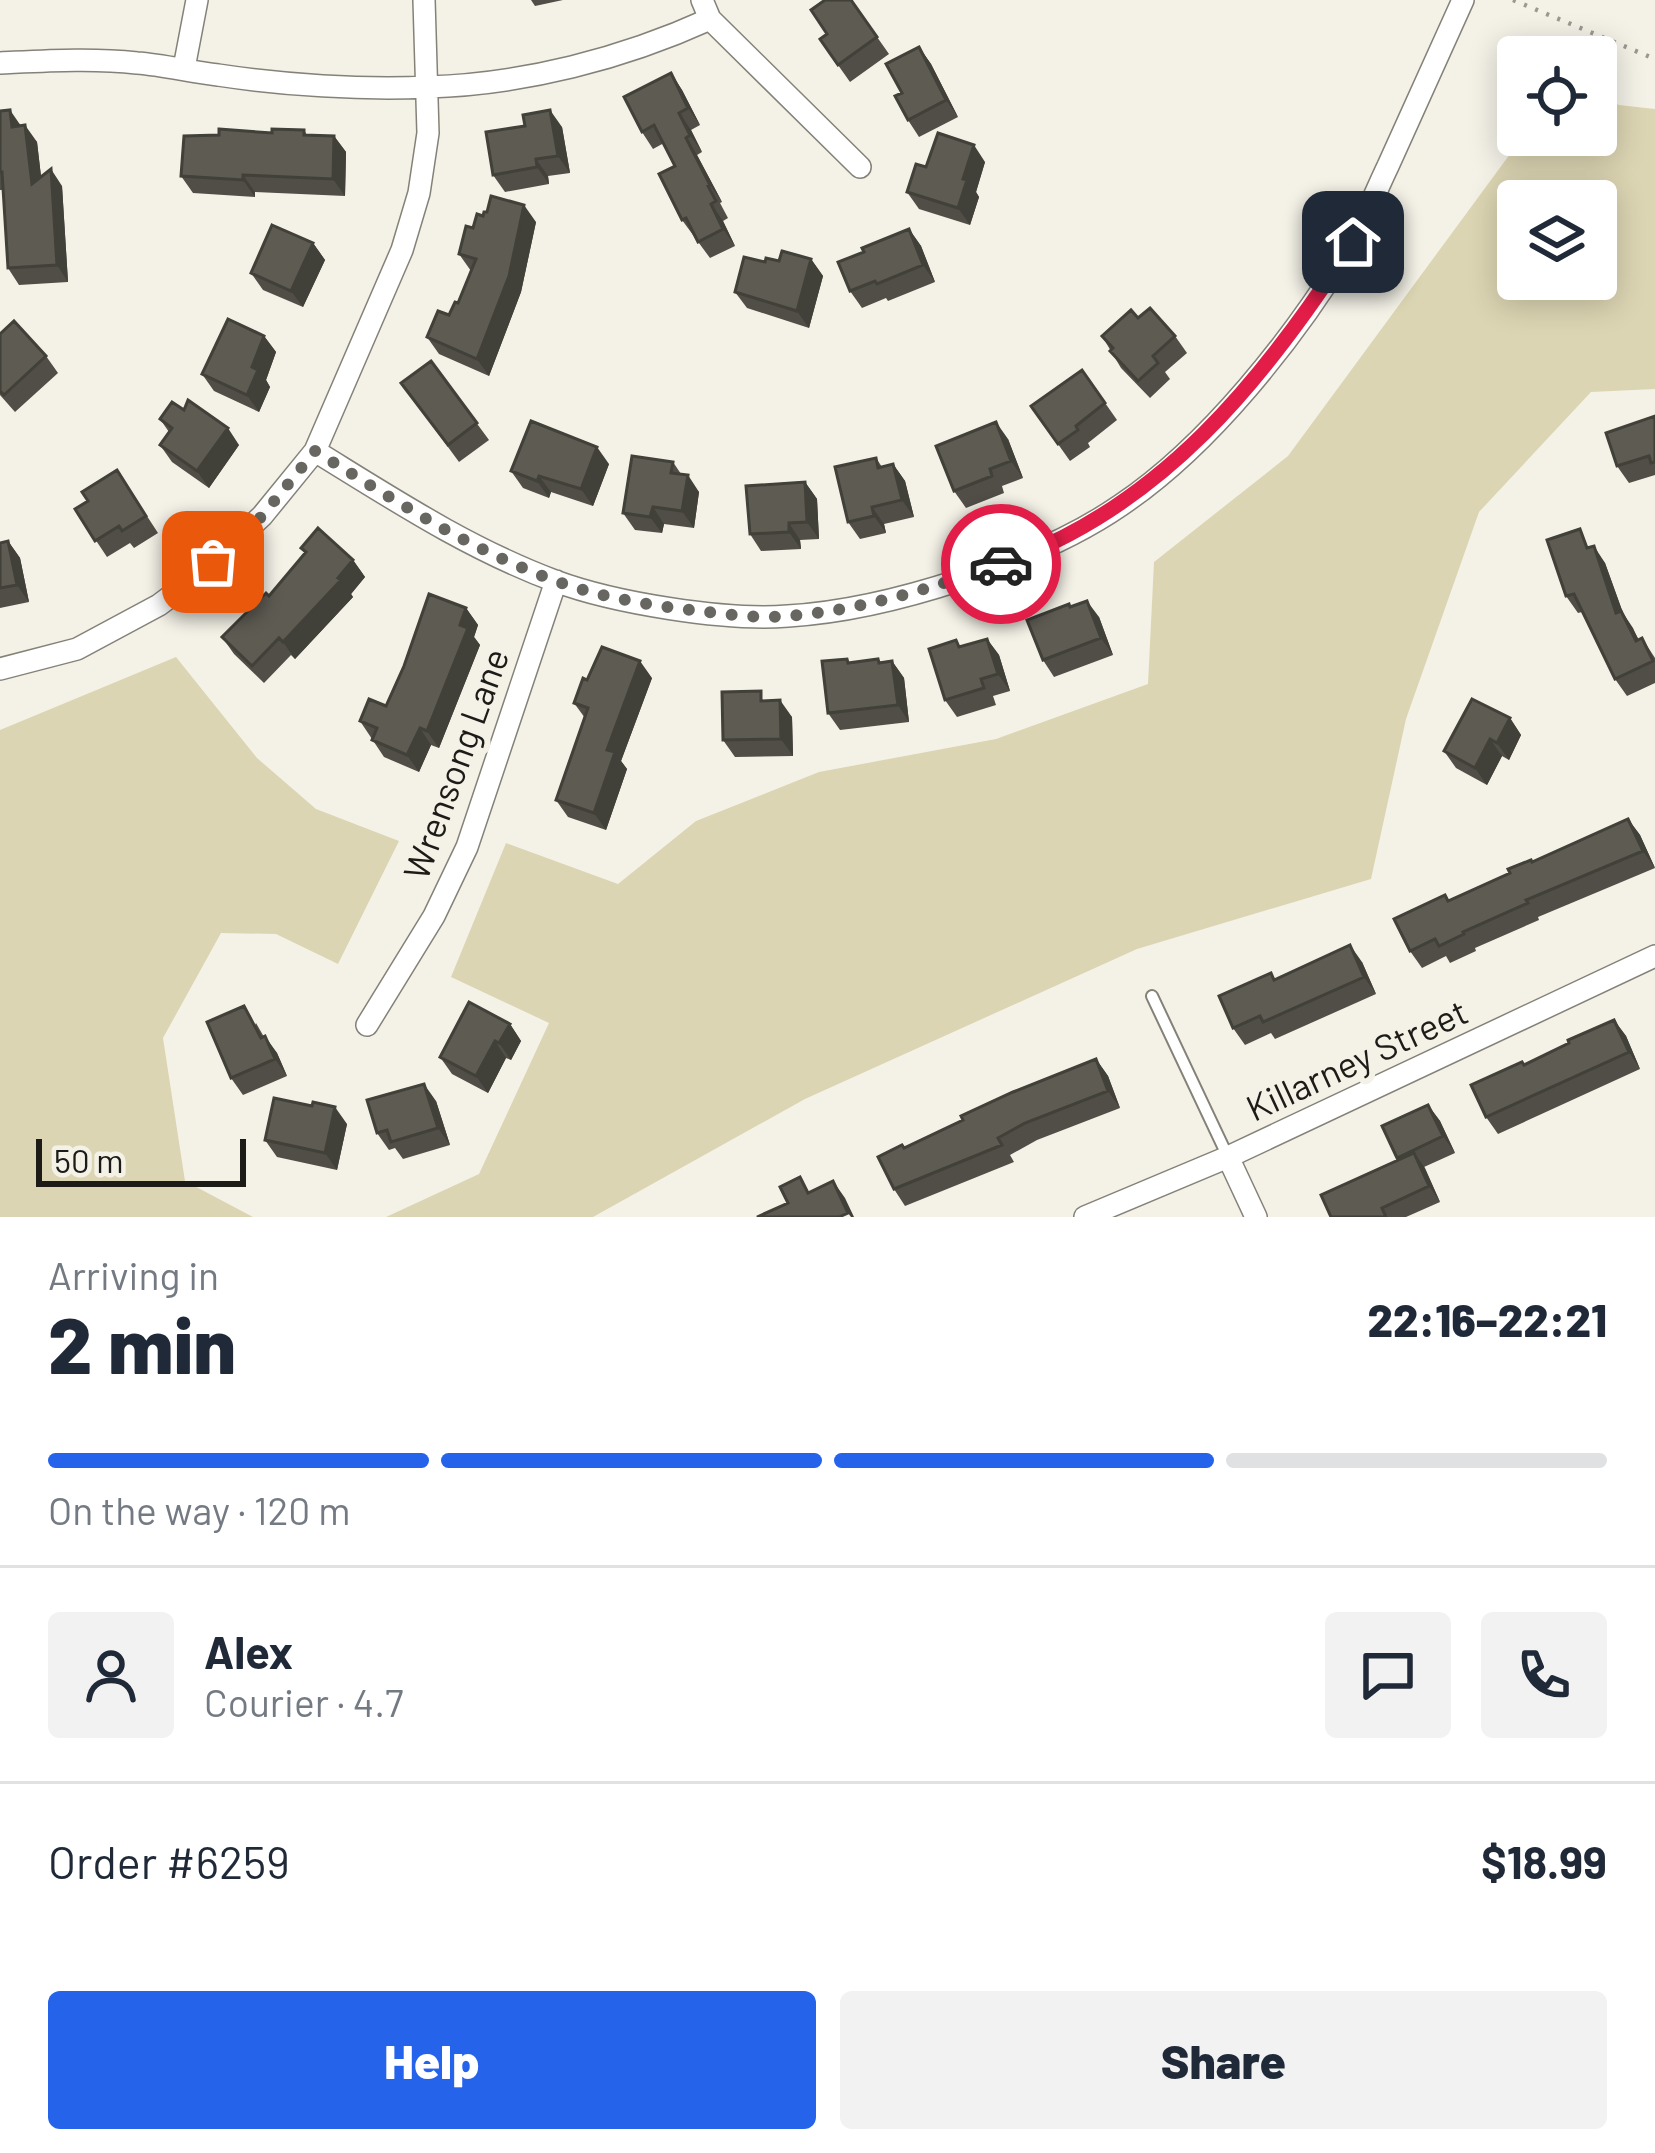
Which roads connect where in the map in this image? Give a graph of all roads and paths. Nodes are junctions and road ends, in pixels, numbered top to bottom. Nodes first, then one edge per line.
1 (196, 0) edge
2 (424, 0) edge
3 (1463, 0) edge
4 (1513, 0) edge
5 (706, 10) edge
6 (1655, 59) edge
7 (0, 63) edge
8 (184, 68) junction
9 (428, 88) junction
10 (860, 167) dead end
11 (315, 451) junction
12 (556, 581) junction
13 (0, 669) edge
14 (1655, 956) edge
15 (1152, 996) dead end
16 (367, 1025) dead end
17 (1228, 1157) junction
18 (1085, 1217) edge
19 (1256, 1217) edge

1 - 8 street
2 - 9 street
3 - 12 street
4 - 6 path
5 - 9 street
5 - 10 street
7 - 8 street
8 - 9 street
9 - 11 street
11 - 12 street
11 - 13 street
12 - 16 street, Wrensong Lane
14 - 17 street, Killarney Street
15 - 17 lane
17 - 18 street, Killarney Street
17 - 19 street

